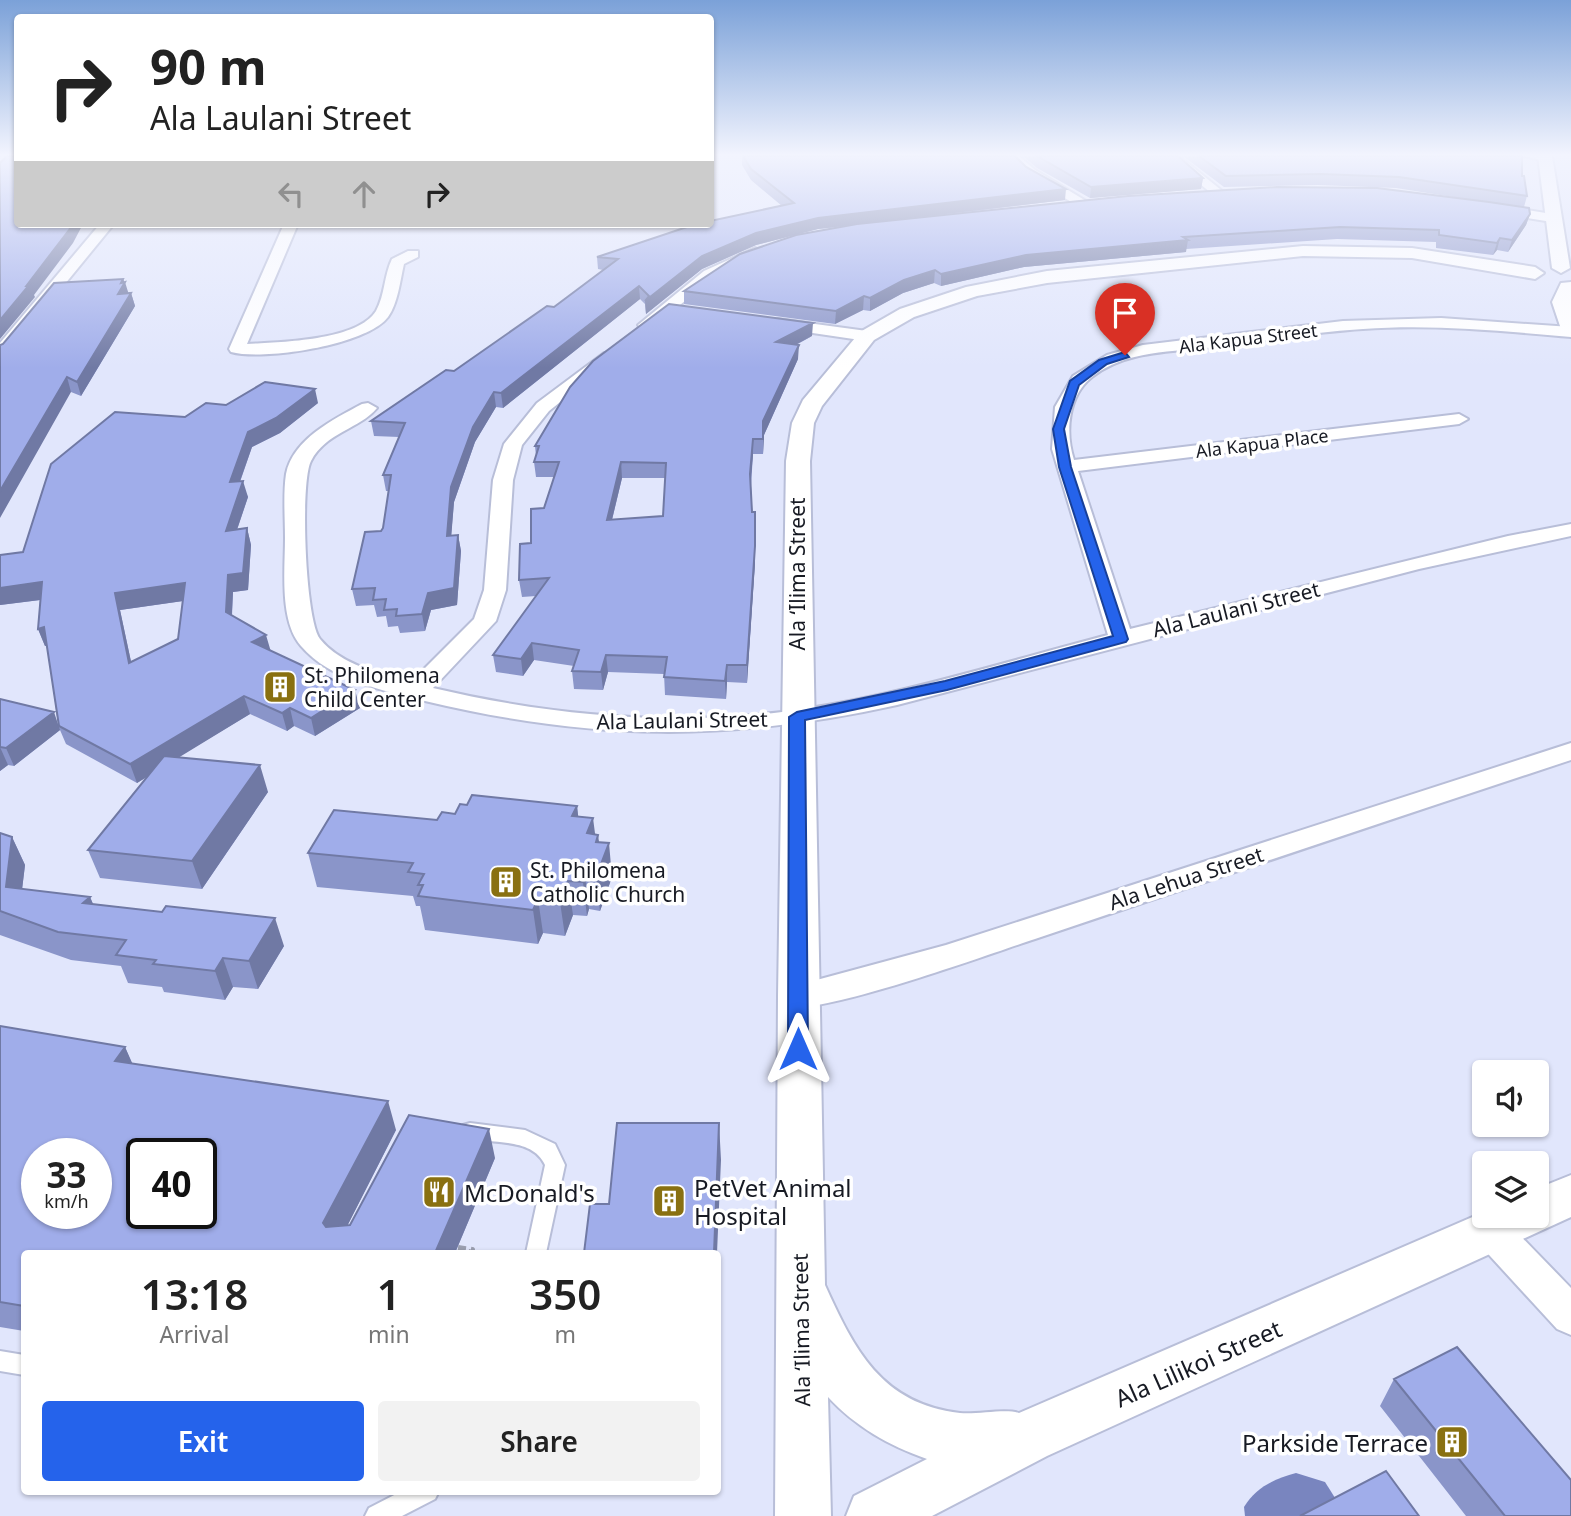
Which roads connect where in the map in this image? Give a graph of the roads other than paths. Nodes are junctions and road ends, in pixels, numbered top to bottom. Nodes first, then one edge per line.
1 (1554, 227) edge
2 (104, 228) edge
3 (289, 228) edge
4 (768, 248) edge
5 (413, 254) dead end
6 (1568, 278) edge
7 (666, 309) junction
8 (691, 312) edge
9 (759, 321) edge
10 (1571, 330) edge
11 (636, 333) edge
12 (866, 336) junction
13 (615, 349) edge
14 (0, 353) edge
15 (368, 408) dead end
16 (1459, 419) dead end
17 (1065, 467) junction
18 (1571, 530) edge
19 (1121, 639) junction
20 (416, 691) junction
21 (797, 717) junction
22 (1571, 751) edge
23 (797, 996) junction
24 (449, 1128) edge
25 (1571, 1195) edge
26 (1549, 1205) edge
27 (1499, 1228) edge
28 (1511, 1228) edge
29 (537, 1250) edge
30 (800, 1284) junction
31 (1571, 1316) edge
32 (0, 1361) edge
33 (21, 1364) edge
34 (1028, 1437) junction
35 (419, 1495) edge
36 (377, 1516) edge
37 (803, 1516) edge
38 (874, 1516) edge

1 - 6 street
2 - 14 street
3 - 5 street
4 - 7 street
6 - 10 street
6 - 12 street, Ala ʻIlima Street
7 - 8 street
7 - 11 street
9 - 12 street
10 - 17 street, Ala Kapua Street
12 - 21 street, Ala ʻIlima Street
13 - 20 street
15 - 20 street, Ala Laulani Street
16 - 17 street, Ala Kapua Place
17 - 19 street, Ala Kapua Street
18 - 19 street, Ala Laulani Street
19 - 21 street, Ala Laulani Street
20 - 21 street, Ala Laulani Street
21 - 23 street, Ala ʻIlima Street
22 - 23 street, Ala Lehua Street
23 - 30 street, Ala ʻIlima Street
24 - 29 lane
25 - 26 street
27 - 34 street, Ala Lilikoi Street
28 - 31 street
30 - 34 street
30 - 37 street, Ala ʻIlima Street
32 - 33 lane
34 - 38 street, Ala Lilikoi Street
35 - 36 lane

